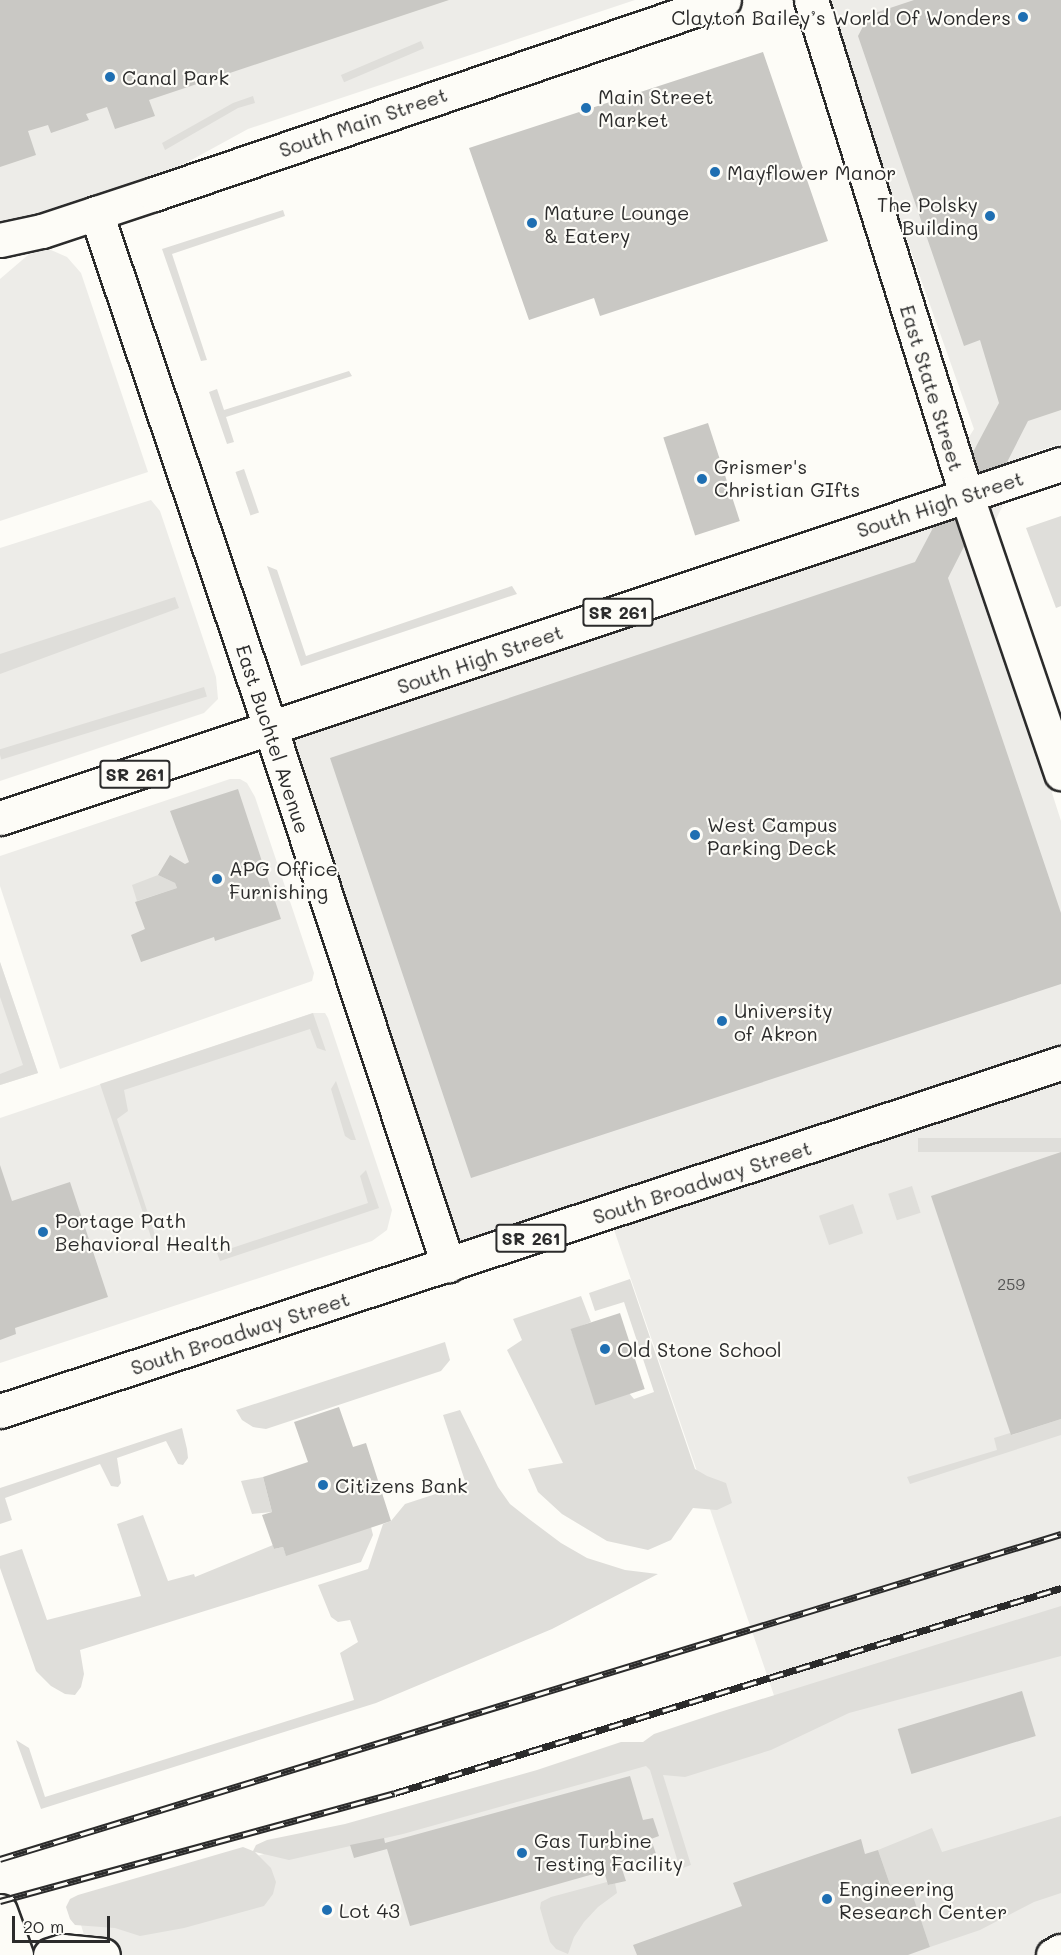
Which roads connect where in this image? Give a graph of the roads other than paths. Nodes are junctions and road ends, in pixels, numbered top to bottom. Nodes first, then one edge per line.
1 (724, 0) edge
2 (811, 0) edge
3 (96, 213) junction
4 (0, 240) edge
5 (1061, 464) edge
6 (966, 494) junction
7 (271, 730) junction
8 (1061, 773) edge
9 (0, 818) edge
10 (1061, 1063) edge
11 (447, 1265) junction
12 (0, 1411) edge
13 (0, 1911) edge
14 (1061, 1952) edge
15 (16, 1955) edge
16 (50, 1955) edge
17 (103, 1955) edge
18 (1053, 1955) edge

1 - 3 main road, South Main Street
2 - 6 main road, East State Street
3 - 4 main road, South Main Street
3 - 7 main road, East Buchtel Avenue
5 - 6 main road, South High Street / SR 261
6 - 7 main road, South High Street / SR 261
6 - 8 main road, East State Street
7 - 9 main road, South High Street / SR 261
7 - 11 main road, East Buchtel Avenue
10 - 11 main road, South Broadway Street / SR 261
11 - 12 main road, South Broadway Street / SR 261
13 - 15 main road
14 - 18 main road
16 - 17 main road

